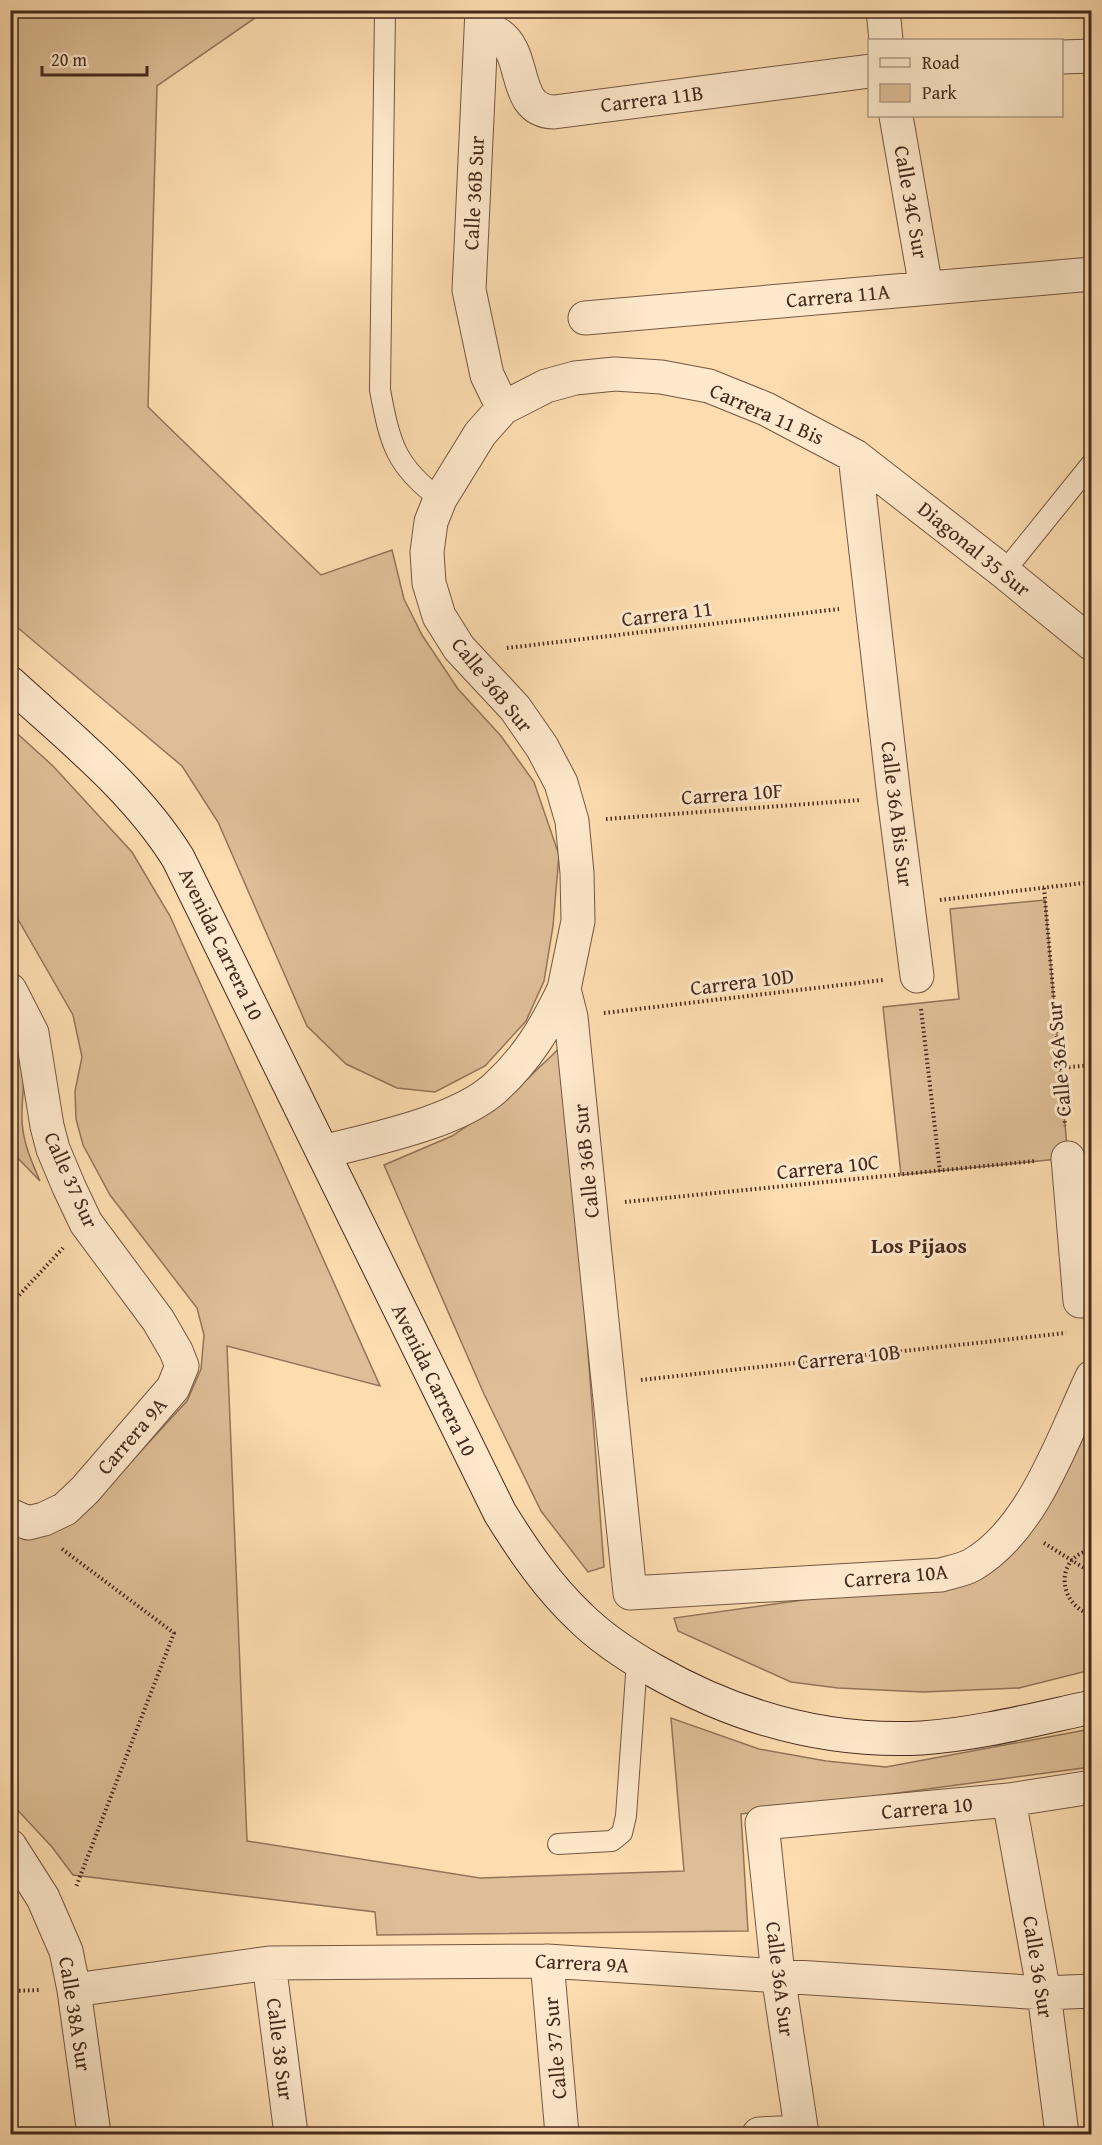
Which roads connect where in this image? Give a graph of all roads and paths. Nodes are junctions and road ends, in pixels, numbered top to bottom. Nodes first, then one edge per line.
1 (385, 10) edge
2 (883, 10) edge
3 (482, 19) edge
4 (886, 39) edge
5 (1092, 56) edge
6 (1063, 57) edge
7 (868, 71) edge
8 (896, 117) edge
9 (1092, 274) edge
10 (926, 288) junction
11 (585, 318) dead end
12 (503, 408) junction
13 (855, 456) junction
14 (1092, 463) edge
15 (440, 500) junction
16 (1004, 572) junction
17 (872, 605) junction
18 (1092, 644) edge
19 (465, 653) junction
20 (10, 683) edge
21 (894, 797) junction
22 (572, 821) junction
23 (1092, 882) edge
24 (1044, 888) junction
25 (908, 903) junction
26 (917, 976) junction
27 (10, 990) edge
28 (567, 1003) junction
29 (1092, 1065) edge
30 (1060, 1068) junction
31 (323, 1152) junction
32 (1068, 1158) junction
33 (940, 1171) junction
34 (591, 1205) junction
35 (86, 1223) junction
36 (1086, 1301) edge
37 (10, 1305) edge
38 (158, 1320) joint
39 (1068, 1333) dead end
40 (1092, 1377) edge
41 (607, 1383) junction
42 (19, 1519) edge
43 (1016, 1525) junction
44 (1092, 1550) edge
45 (1072, 1561) junction
46 (1092, 1574) edge
47 (630, 1593) joint
48 (1092, 1615) edge
49 (637, 1661) junction
50 (1092, 1707) edge
51 (1092, 1787) edge
52 (1009, 1800) junction
53 (762, 1823) joint
54 (558, 1845) dead end
55 (10, 1846) edge
56 (58, 1897) junction
57 (547, 1960) junction
58 (269, 1963) junction
59 (778, 1975) junction
60 (74, 1990) junction
61 (1092, 1991) edge
62 (1044, 1993) junction
63 (802, 2133) edge
64 (94, 2134) edge
65 (291, 2134) edge
66 (562, 2134) edge
67 (759, 2134) edge
68 (1062, 2134) edge

1 - 15 lane
2 - 4 street
3 - 7 street, Carrera 11B
3 - 12 street, Calle 36B Sur
5 - 6 street
8 - 10 street, Calle 34C Sur
9 - 10 street, Carrera 11A
10 - 11 street, Carrera 11A
12 - 13 street, Carrera 11 Bis
12 - 15 street, Calle 36B Sur
13 - 16 street, Diagonal 35 Sur
13 - 17 street, Calle 36A Bis Sur
14 - 16 lane
15 - 19 street, Calle 36B Sur
16 - 18 street, Diagonal 35 Sur
17 - 19 path, Carrera 11
17 - 21 street, Calle 36A Bis Sur
19 - 22 street, Calle 36B Sur
20 - 31 street, Avenida Carrera 10
21 - 22 path, Carrera 10F
21 - 25 street, Calle 36A Bis Sur
22 - 28 street, Calle 36B Sur
23 - 24 path
24 - 25 path
24 - 30 path, Calle 36A Sur
25 - 26 street, Calle 36A Bis Sur
26 - 28 path, Carrera 10D
26 - 33 path
27 - 35 street, Calle 37 Sur
28 - 31 street
28 - 34 street, Calle 36B Sur
29 - 30 path
30 - 32 path, Calle 36A Sur
31 - 49 street, Avenida Carrera 10
32 - 33 path, Carrera 10C
32 - 36 street
33 - 34 path, Carrera 10C
34 - 41 street, Calle 36B Sur
35 - 37 path
35 - 38 street, Calle 37 Sur
38 - 42 street, Carrera 9A
39 - 41 path, Carrera 10B
40 - 43 street, Carrera 10A
41 - 47 street, Calle 36B Sur
42 - 56 path
43 - 45 path
43 - 47 street, Carrera 10A
44 - 45 path
45 - 46 path
45 - 48 path
49 - 50 street, Avenida Carrera 10
49 - 54 lane
51 - 52 street, Carrera 10
52 - 53 street, Carrera 10
52 - 62 street, Calle 36 Sur
53 - 59 street, Calle 36A Sur
55 - 56 street, Calle 38A Sur
56 - 60 street, Calle 38A Sur
57 - 58 street, Carrera 9A
57 - 59 street, Carrera 9A
57 - 66 street, Calle 37 Sur
58 - 60 street, Carrera 9A
58 - 65 street, Calle 38 Sur
59 - 62 street, Carrera 9A
59 - 63 street, Calle 36A Sur
60 - 64 street, Calle 38A Sur
61 - 62 street, Carrera 9A
62 - 68 street, Calle 36 Sur
63 - 67 street

